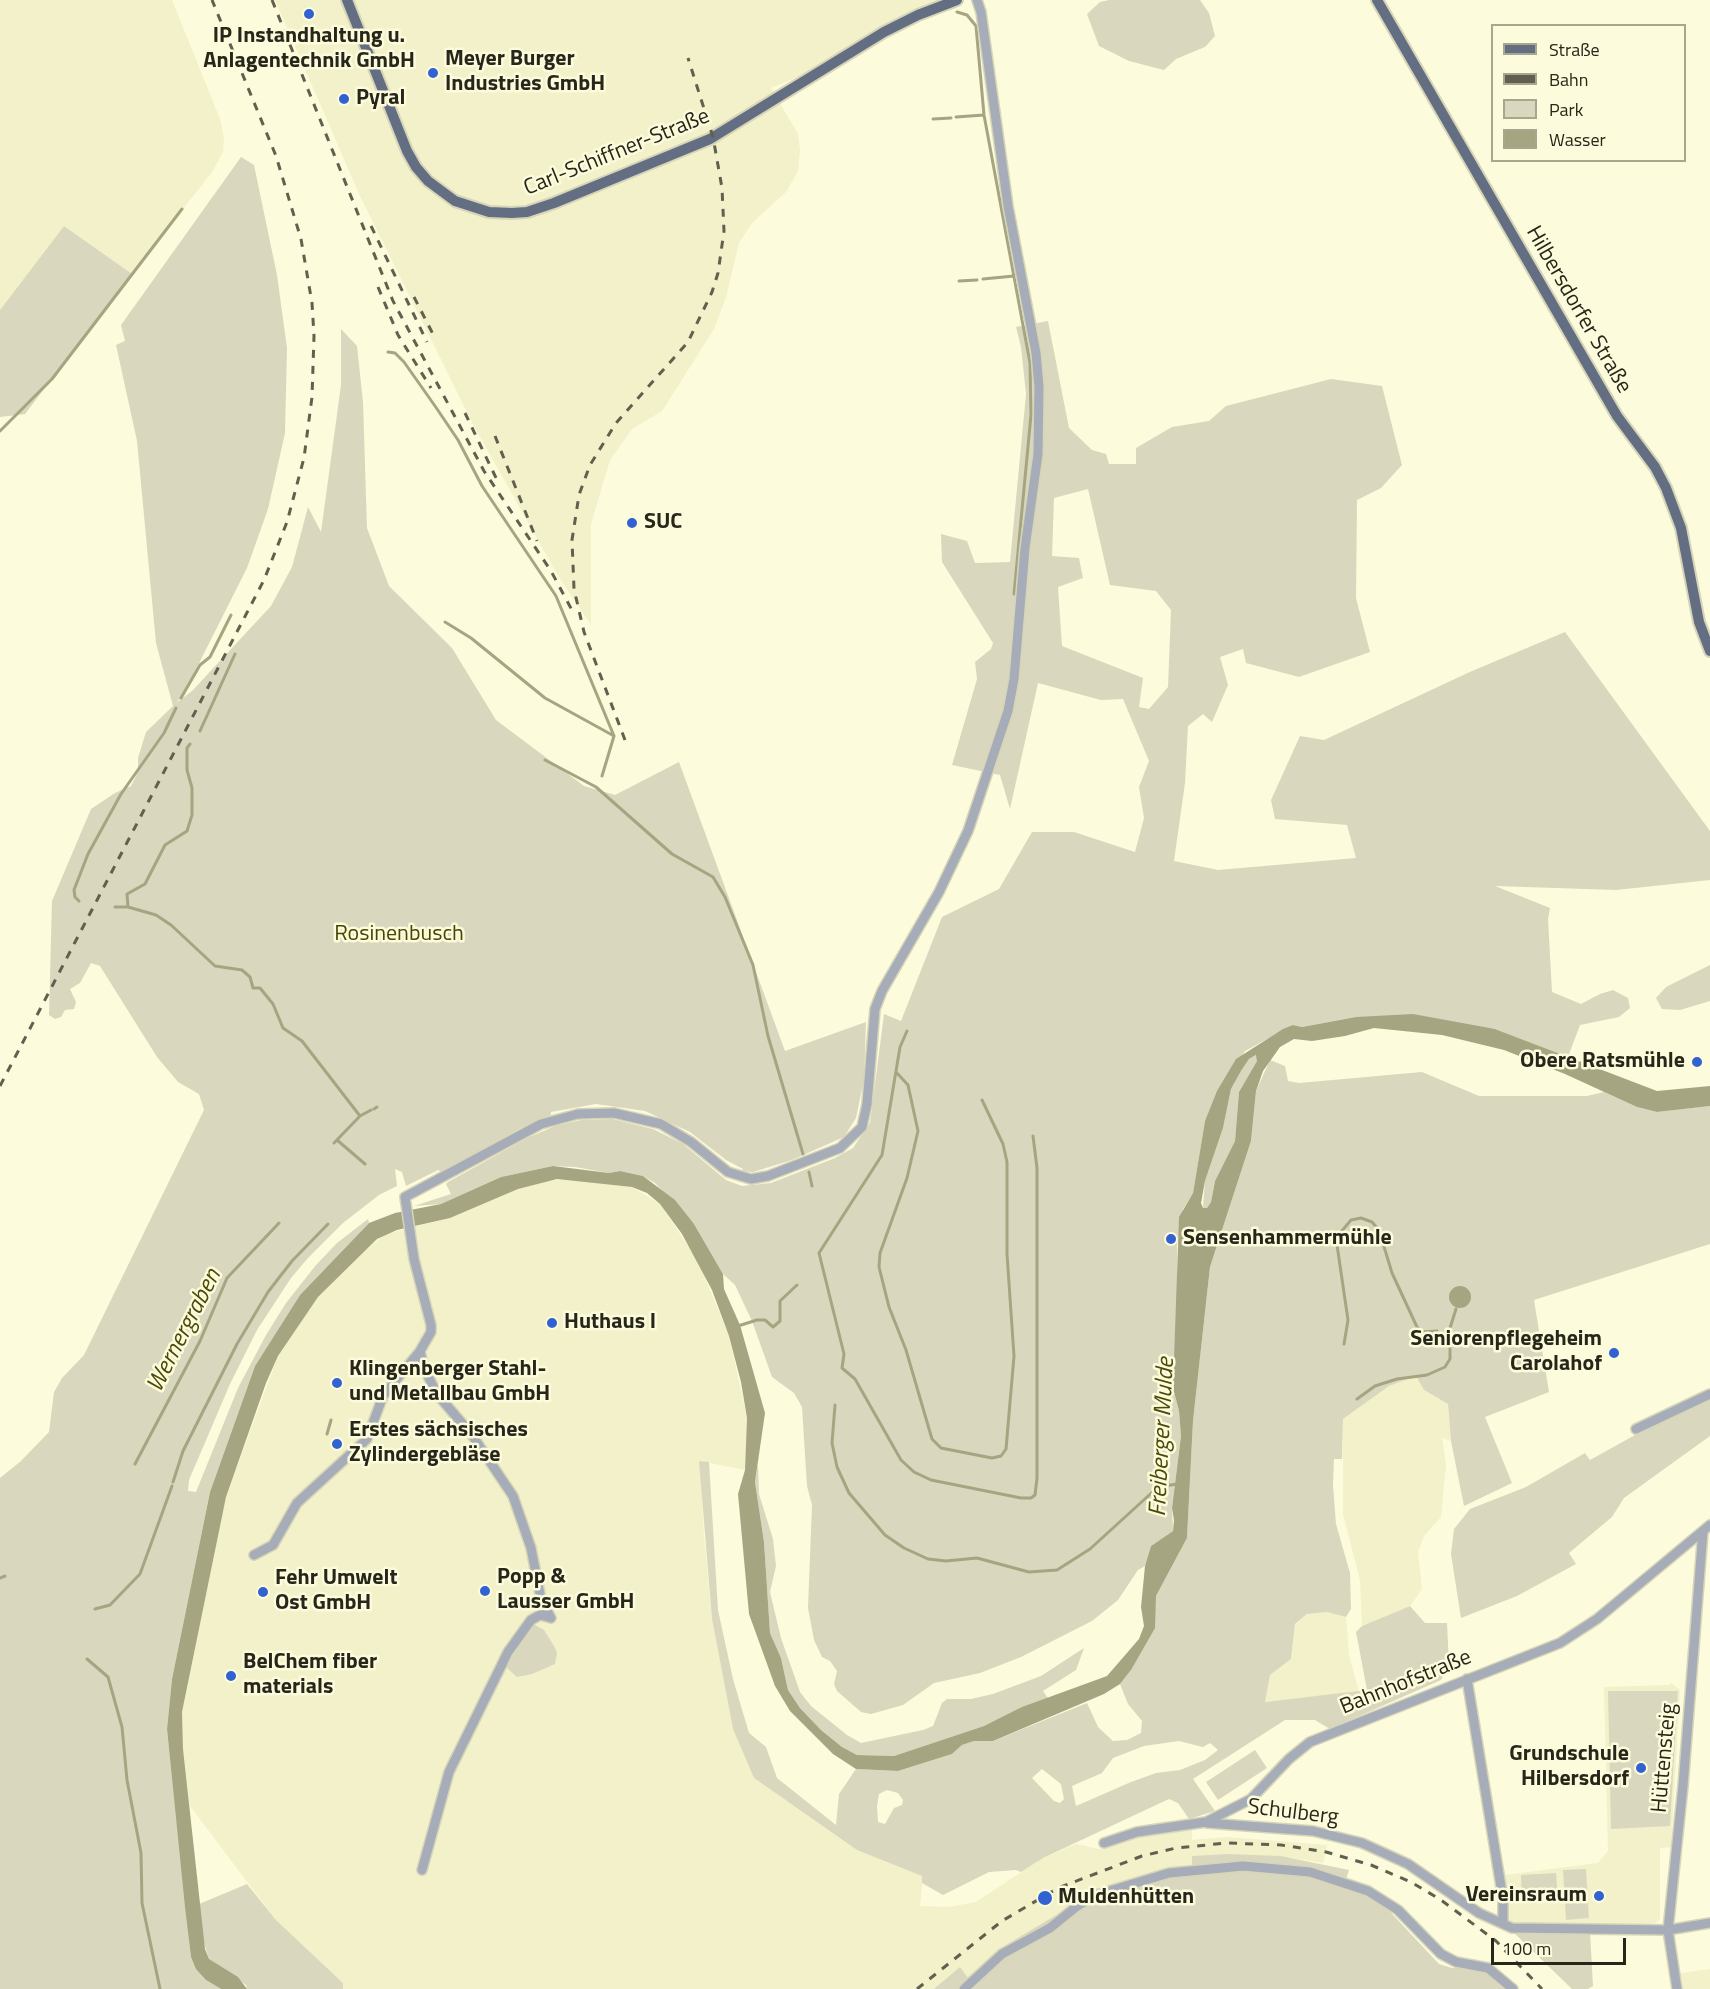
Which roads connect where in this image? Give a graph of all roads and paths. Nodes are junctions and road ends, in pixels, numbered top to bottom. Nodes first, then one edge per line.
1 (347, 0) edge
2 (957, 0) edge
3 (977, 0) edge
4 (1377, 0) edge
5 (1710, 651) edge
6 (420, 1351) junction
7 (1710, 1395) edge
8 (1636, 1429) dead end
9 (1706, 1528) edge
10 (254, 1555) dead end
11 (1467, 1679) junction
12 (1206, 1822) junction
13 (1104, 1843) dead end
14 (422, 1870) dead end
15 (1503, 1923) junction
16 (1710, 1923) edge
17 (1668, 1930) junction
18 (964, 1989) edge
19 (1513, 1989) edge
20 (1677, 1989) edge

1 - 2 main road, Carl-Schiffner-Straße
3 - 6 street
4 - 5 main road, Hilbersdorfer Straße
6 - 10 street
6 - 14 street
7 - 8 street
9 - 11 street, Bahnhofstraße
9 - 17 street, Hüttensteig
11 - 12 street, Bahnhofstraße
11 - 15 street
12 - 13 street, Bahnhofstraße
12 - 15 street, Schulberg
15 - 17 street, Schulberg
16 - 17 street, Schulberg
17 - 20 street, Hüttensteig
18 - 19 street

